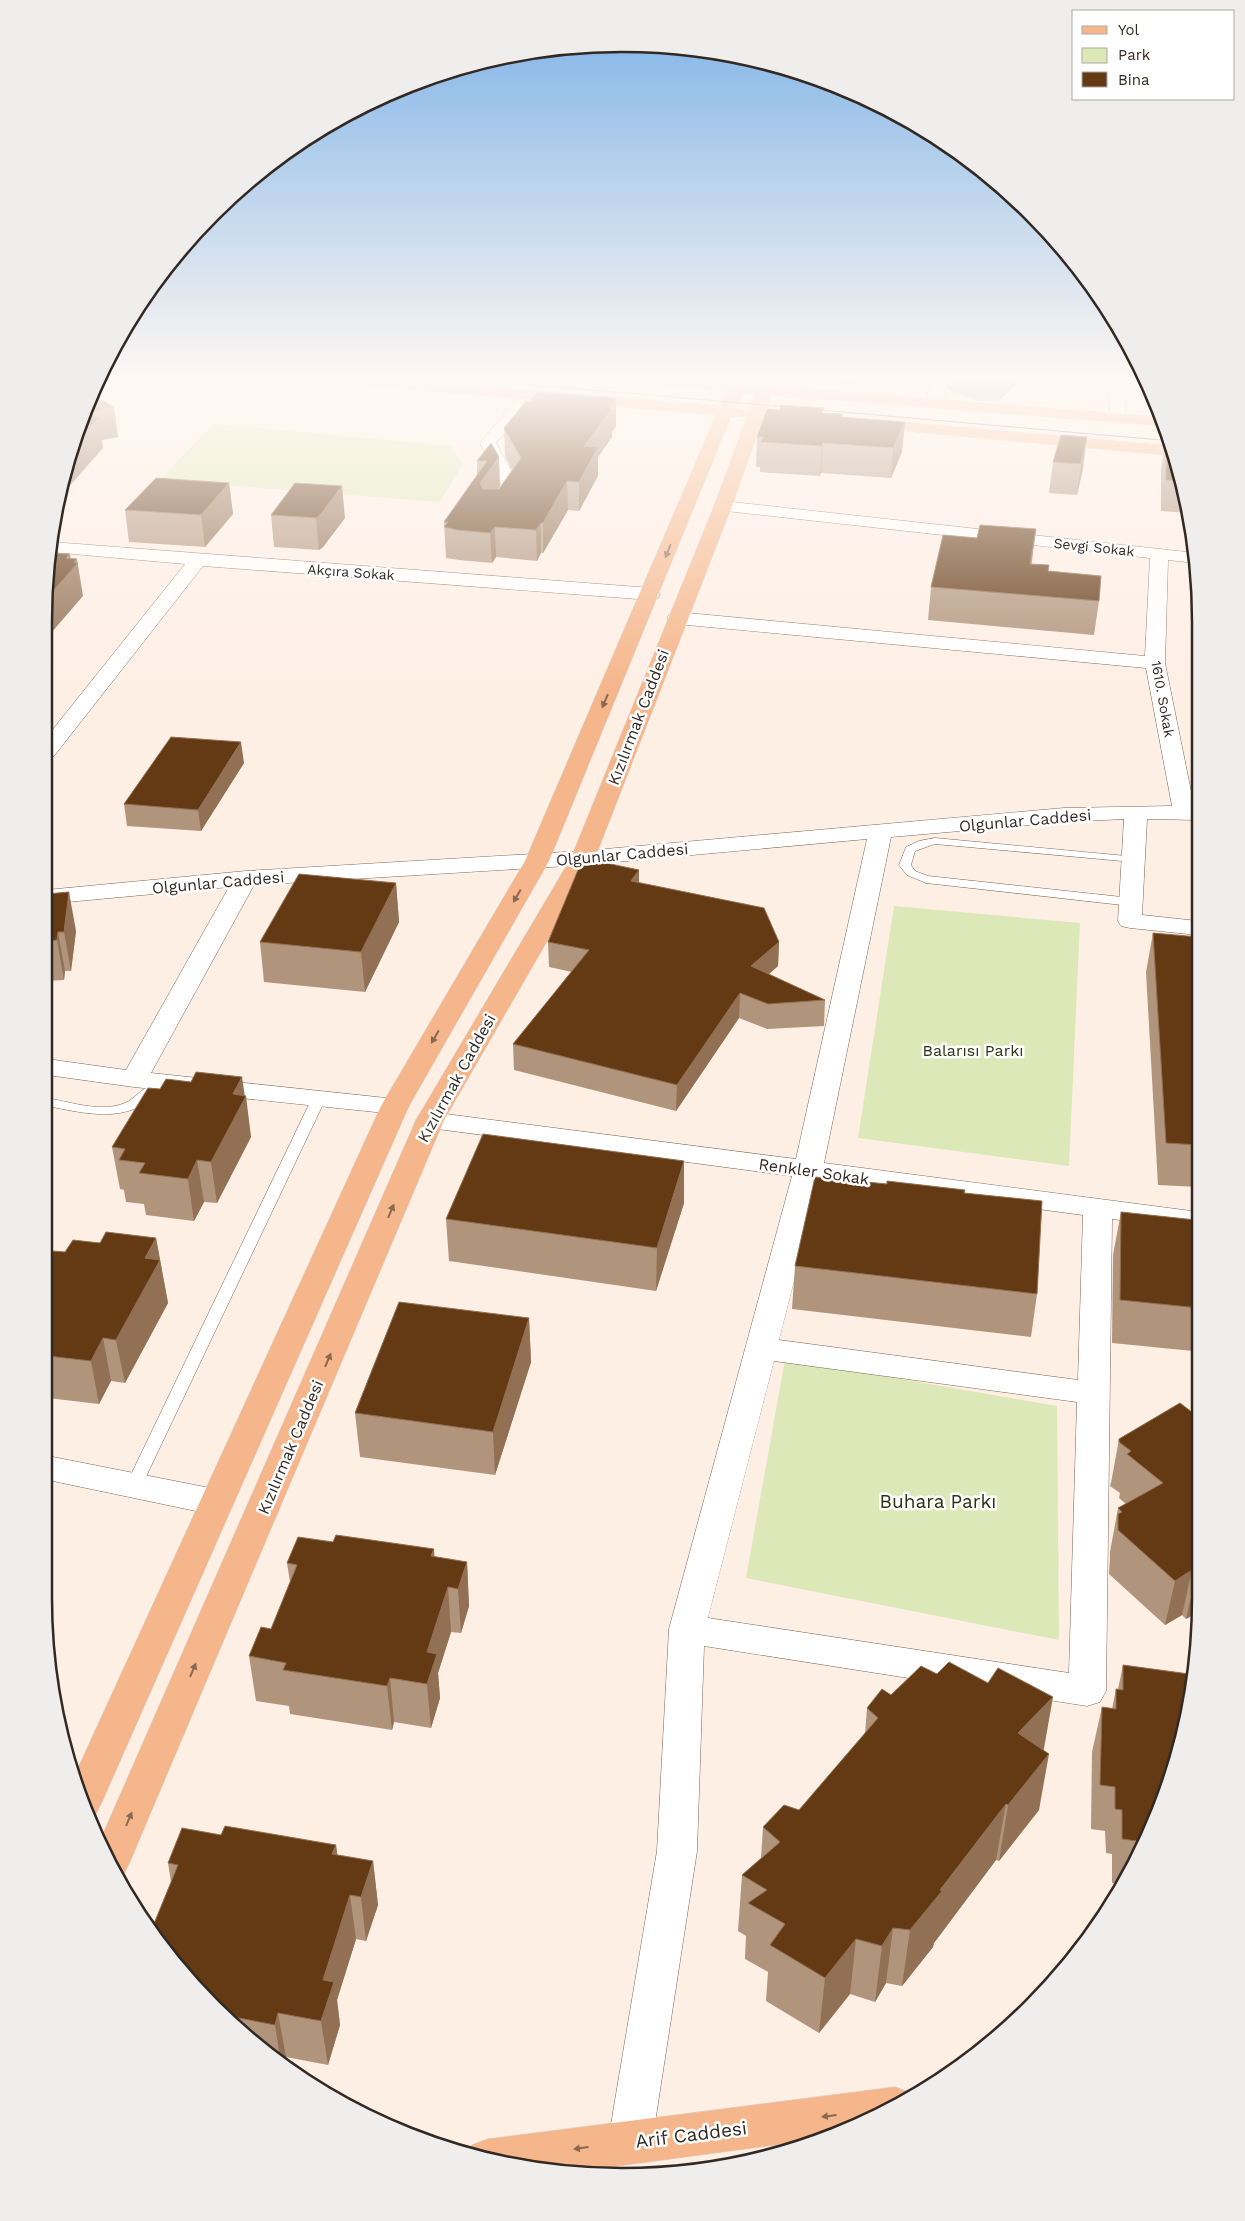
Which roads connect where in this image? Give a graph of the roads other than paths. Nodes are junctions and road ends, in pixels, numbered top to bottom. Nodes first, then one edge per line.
1 (509, 482) edge
2 (697, 482) edge
3 (731, 482) edge
4 (723, 506) junction
5 (492, 514) edge
6 (57, 548) edge
7 (1159, 554) junction
8 (1189, 557) edge
9 (198, 560) junction
10 (651, 594) junction
11 (677, 618) junction
12 (1155, 663) junction
13 (52, 742) edge
14 (1136, 812) junction
15 (1191, 813) edge
16 (880, 833) junction
17 (924, 836) junction
18 (583, 858) junction
19 (1133, 860) junction
20 (537, 861) junction
21 (246, 878) junction
22 (52, 896) edge
23 (1131, 902) junction
24 (1192, 927) edge
25 (52, 1068) edge
26 (146, 1080) junction
27 (319, 1098) junction
28 (52, 1103) edge
29 (395, 1106) junction
30 (430, 1120) junction
31 (808, 1170) junction
32 (1098, 1208) junction
33 (1192, 1220) edge
34 (761, 1348) junction
35 (1094, 1393) junction
36 (52, 1469) edge
37 (134, 1485) junction
38 (215, 1502) junction
39 (687, 1629) junction
40 (87, 1792) edge
41 (113, 1855) edge
42 (873, 2111) edge
43 (630, 2142) junction
44 (509, 2157) edge

1 - 5 street
2 -> 10 main road
3 - 4 main road, Kızılırmak Caddesi
4 - 7 street, Sevgi Sokak
4 - 11 main road, Kızılırmak Caddesi
6 - 9 street, Akçıra Sokak
7 - 8 street, Sevgi Sokak
7 - 12 street, 1610. Sokak
9 - 10 street, Akçıra Sokak
9 - 13 street
10 -> 20 main road
11 - 12 street
11 - 18 main road, Kızılırmak Caddesi
12 - 15 street, 1610. Sokak
14 - 15 street, Olgunlar Caddesi
14 - 17 street, Olgunlar Caddesi
14 - 19 street
16 - 17 street, Olgunlar Caddesi
16 - 18 street, Olgunlar Caddesi
16 - 31 street
17 - 19 lane
17 - 23 lane
18 - 20 street, Olgunlar Caddesi
18 - 30 main road, Kızılırmak Caddesi
19 - 23 street
20 - 21 street, Olgunlar Caddesi
20 -> 29 main road
21 - 22 street, Olgunlar Caddesi
21 - 26 street
23 - 24 street
25 - 26 street
26 - 27 street
26 - 28 lane
27 - 29 street
27 - 37 lane
29 - 38 main road
30 - 31 street, Renkler Sokak
41 -> 30 main road, Kızılırmak Caddesi
31 - 32 street, Renkler Sokak
31 - 34 street
32 - 33 street, Renkler Sokak
32 - 35 street
34 - 35 street
34 - 39 street
35 - 39 street
36 - 37 street
37 - 38 street
38 - 40 main road
39 - 43 street
42 -> 43 main road, Arif Caddesi
43 -> 44 main road, Arif Caddesi

